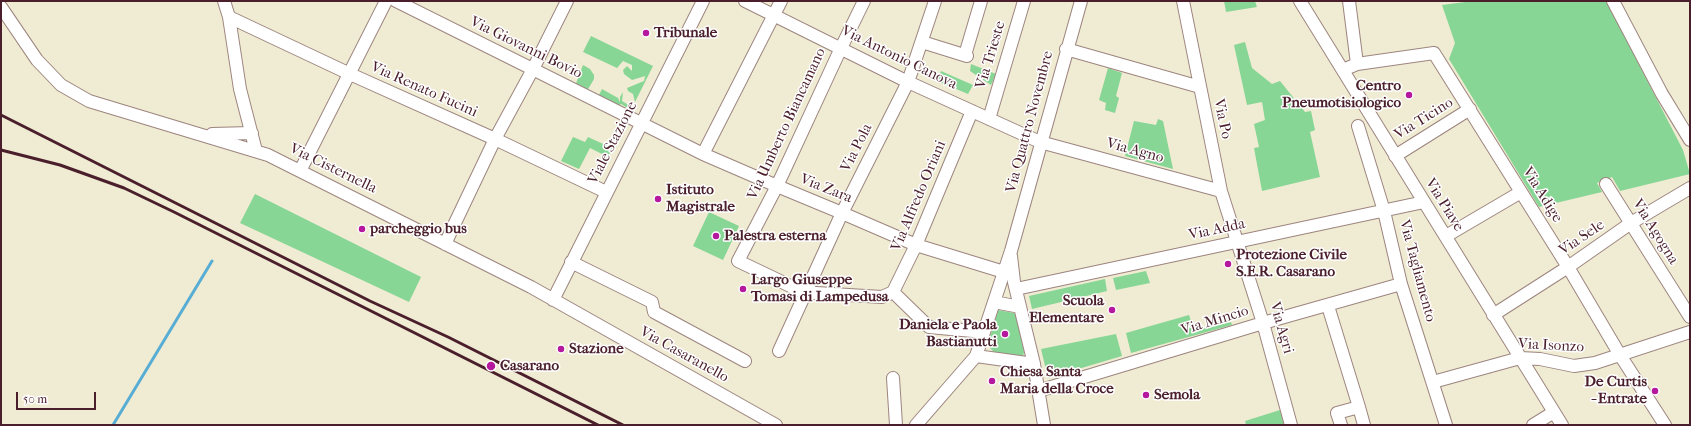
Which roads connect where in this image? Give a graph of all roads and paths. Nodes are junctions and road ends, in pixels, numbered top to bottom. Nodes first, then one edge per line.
1 (224, 1) edge
2 (386, 1) edge
3 (396, 1) edge
4 (567, 1) edge
5 (703, 1) edge
6 (745, 1) edge
7 (781, 1) edge
8 (864, 1) edge
9 (934, 1) edge
10 (981, 1) edge
11 (1024, 1) edge
12 (1081, 1) edge
13 (1183, 1) edge
14 (1300, 1) edge
15 (1349, 1) edge
16 (1613, 1) edge
17 (1, 7) edge
18 (774, 15) junction
19 (229, 17) junction
20 (922, 42) junction
21 (841, 48) junction
22 (1066, 49) junction
23 (1357, 64) junction
24 (533, 69) junction
25 (1342, 70) junction
26 (350, 74) junction
27 (908, 82) junction
28 (1200, 88) junction
29 (1470, 109) junction
30 (972, 111) junction
31 (989, 119) junction
32 (641, 123) junction
33 (1358, 126) dead end
34 (252, 133) junction
35 (199, 134) junction
36 (495, 139) junction
37 (1690, 140) edge
38 (1040, 142) junction
39 (256, 151) junction
40 (703, 154) junction
41 (1395, 156) junction
42 (300, 171) junction
43 (1606, 184) dead end
44 (776, 186) junction
45 (1690, 188) edge
46 (1221, 190) junction
47 (606, 192) junction
48 (1521, 192) junction
49 (1424, 202) junction
50 (1384, 211) junction
51 (842, 212) junction
52 (1631, 224) junction
53 (1446, 236) junction
54 (1237, 242) junction
55 (446, 244) junction
56 (916, 245) junction
57 (1011, 251) junction
58 (571, 262) junction
59 (1568, 267) junction
60 (1004, 272) junction
61 (1402, 284) junction
62 (1016, 289) junction
63 (893, 292) junction
64 (805, 293) junction
65 (553, 300) junction
66 (994, 302) junction
67 (1328, 306) junction
68 (1020, 307) junction
69 (1493, 315) junction
70 (1690, 317) edge
71 (1263, 324) junction
72 (984, 332) junction
73 (1690, 332) edge
74 (779, 351) dead end
75 (1620, 355) junction
76 (976, 356) junction
77 (1520, 358) junction
78 (745, 361) dead end
79 (1034, 364) junction
80 (893, 378) dead end
81 (1433, 382) junction
82 (1038, 391) junction
83 (1359, 407) junction
84 (1554, 412) junction
85 (776, 425) edge
86 (896, 425) edge
87 (916, 425) edge
88 (1044, 425) edge
89 (1291, 425) edge
90 (1341, 425) edge
91 (1364, 425) edge
92 (1446, 425) edge
93 (1533, 425) edge
94 (1562, 425) edge
95 (1665, 425) edge

1 - 19 street
2 - 26 street
3 - 24 street, Via Giovanni Bovio
4 - 24 street
5 - 32 street, Viale Stazione
6 - 18 street, Via Antonio Canova
7 - 18 street
8 - 21 street, Via Umberto Biancamano
9 - 20 street, Via Pola
10 - 20 street
11 - 31 street, Via Trieste
12 - 22 street, Via Quattro Novembre
13 - 28 street, Via Po
14 - 25 street, Via Piave
15 - 23 street
16 - 37 street
17 - 35 street, Via Cisternella
18 - 21 street, Via Antonio Canova
18 - 40 street
19 - 26 street, Via Renato Fucini
19 - 34 street
20 - 27 street, Via Pola
21 - 27 street, Via Antonio Canova
21 - 44 street, Via Umberto Biancamano
22 - 28 street
22 - 38 street, Via Quattro Novembre
23 - 25 street
23 - 29 street, Via Adige
24 - 32 street, Via Giovanni Bovio
24 - 36 street
25 - 41 street, Via Piave
26 - 36 street, Via Renato Fucini
26 - 42 street
27 - 30 street, Via Antonio Canova
27 - 51 street, Via Pola
28 - 46 street, Via Po
29 - 41 street, Via Ticino
29 - 48 street, Via Adige
30 - 31 street, Via Antonio Canova
30 - 56 street, Via Alfredo Oriani
31 - 38 street, Via Antonio Canova
32 - 40 street, Via Zara
32 - 47 street, Viale Stazione
33 - 50 street, Via Tagliamento
34 - 35 street
34 - 39 street
35 - 39 street, Via Cisternella
36 - 47 street, Via Renato Fucini
36 - 55 street
38 - 46 street, Via Agno
38 - 57 street, Via Quattro Novembre
39 - 42 street, Via Cisternella
40 - 44 street, Via Zara
41 - 49 street, Via Piave
42 - 55 street, Via Cisternella
43 - 52 street, Via Agogna
44 - 51 street, Via Zara
44 - 64 street, Via Umberto Biancamano
45 - 52 street, Via Sele
46 - 54 street, Via Po
47 - 58 street, Viale Stazione
48 - 53 street
48 - 59 street, Via Adige
49 - 50 street, Via Adda
49 - 53 street, Via Piave
50 - 54 street, Via Adda
50 - 61 street, Via Tagliamento
51 - 56 street, Via Zara
51 - 64 street, Via Pola
52 - 59 street, Via Sele
52 - 70 street, Via Agogna
53 - 69 street, Via Piave
54 - 62 street, Via Adda
54 - 71 street, Via Agri
55 - 65 street, Via Cisternella
56 - 60 street, Via Zara
56 - 63 street, Via Alfredo Oriani
57 - 60 street, Via Quattro Novembre
57 - 62 street, Via Quattro Novembre
58 - 65 street, Viale Stazione
58 - 78 street
59 - 69 street, Via Sele
59 - 75 street, Via Adige
60 - 66 street, Via Quattro Novembre
61 - 67 street, Via Mincio
61 - 81 street, Via Tagliamento
62 - 68 street, Via Quattro Novembre
63 - 64 street
63 - 72 street
64 - 74 street, Via Pola
65 - 85 street, Via Casaranello
66 - 68 street
66 - 72 street, Via Quattro Novembre
67 - 71 street, Via Mincio
67 - 83 street
68 - 79 street, Via Quattro Novembre
69 - 77 street, Via Piave
71 - 82 street, Via Mincio
71 - 89 street, Via Agri
72 - 76 street, Via Quattro Novembre
73 - 75 street, Via Isonzo
75 - 77 street, Via Isonzo
75 - 95 street, Via Adige
76 - 79 street
76 - 87 street
77 - 81 street, Via Isonzo
77 - 84 street, Via Piave
79 - 82 street, Via Quattro Novembre
80 - 86 street
81 - 92 street, Via Tagliamento
82 - 88 street, Via Quattro Novembre
83 - 90 street
83 - 91 street
84 - 93 street
84 - 94 street, Via Piave

